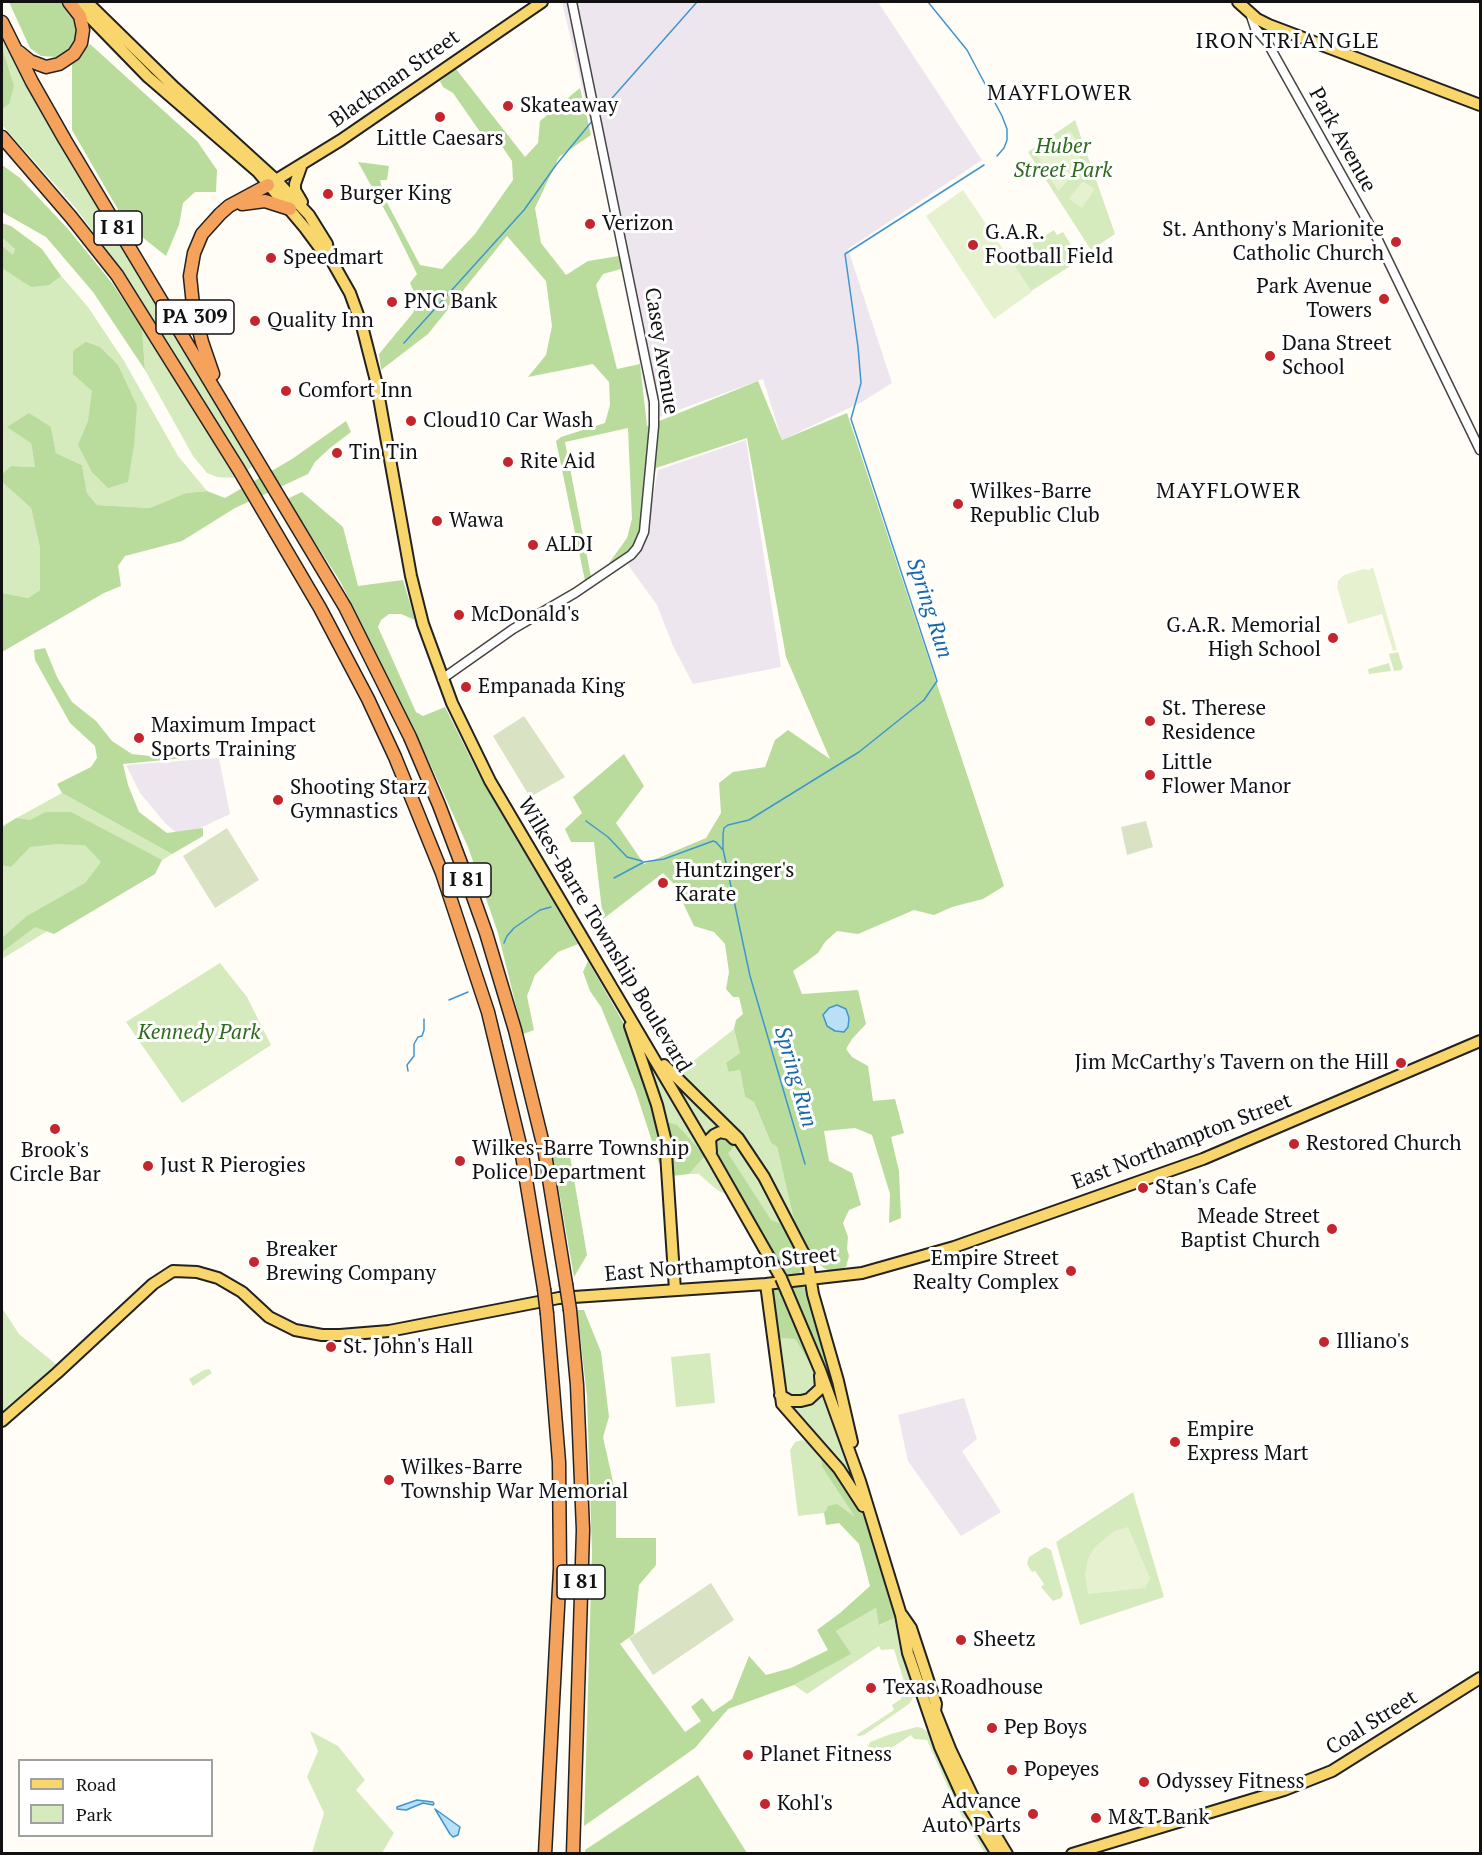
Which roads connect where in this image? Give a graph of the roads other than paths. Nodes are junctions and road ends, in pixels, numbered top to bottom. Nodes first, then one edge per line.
1 (69, 2) edge
2 (75, 2) edge
3 (87, 2) edge
4 (542, 2) edge
5 (572, 2) edge
6 (1238, 2) edge
7 (1250, 13) junction
8 (2, 22) edge
9 (1266, 23) junction
10 (8, 34) junction
11 (1267, 42) junction
12 (1480, 105) edge
13 (2, 137) edge
14 (302, 165) junction
15 (263, 168) junction
16 (272, 182) junction
17 (229, 206) junction
18 (290, 209) junction
19 (309, 215) junction
20 (329, 256) junction
21 (240, 432) junction
22 (1480, 450) edge
23 (442, 679) junction
24 (625, 1011) junction
25 (1480, 1041) edge
26 (653, 1055) junction
27 (741, 1145) junction
28 (712, 1156) junction
29 (811, 1278) junction
30 (766, 1284) junction
31 (675, 1290) junction
32 (820, 1370) junction
33 (781, 1399) junction
34 (2, 1421) edge
35 (860, 1481) junction
36 (876, 1535) junction
37 (901, 1615) junction
38 (1480, 1678) edge
39 (993, 1850) edge
40 (545, 1854) edge
41 (573, 1854) edge
42 (1007, 1854) edge
43 (1072, 1854) edge

1 - 10 highway
2 - 16 main road, Wilkes-Barre Township Boulevard
3 - 15 main road, Wilkes-Barre Township Boulevard
4 - 14 main road, Blackman Street
5 - 23 street, Casey Avenue
6 - 7 main road
7 - 9 main road
7 - 11 street, Park Avenue
8 - 10 highway, I 81
9 - 11 street
9 - 12 main road
10 - 21 highway, I 81
11 - 22 street, Park Avenue
13 - 40 highway, I 81, bridge
14 - 15 main road
14 - 16 main road, Blackman Street
14 - 19 main road
15 - 16 main road, Wilkes-Barre Township Boulevard
16 - 17 highway, PA 309
16 - 18 main road, Wilkes-Barre Township Boulevard
16 - 19 main road, Wilkes-Barre Township Boulevard
17 - 18 highway
17 - 21 highway, PA 309
18 - 20 main road, Wilkes-Barre Township Boulevard
19 - 20 main road, Wilkes-Barre Township Boulevard
20 - 23 main road, Wilkes-Barre Township Boulevard
21 - 41 highway, I 81, bridge
23 - 24 main road, Wilkes-Barre Township Boulevard
24 - 26 main road, Wilkes-Barre Township Boulevard
24 - 31 main road
25 - 29 main road, East Northampton Street
26 - 27 main road
26 - 28 main road, Wilkes-Barre Township Boulevard
27 - 28 main road
27 - 29 main road
28 - 32 main road, Wilkes-Barre Township Boulevard, bridge
29 - 30 main road, East Northampton Street
29 - 35 main road
30 - 31 main road, East Northampton Street
30 - 33 main road
31 - 34 main road, East Northampton Street
32 - 33 main road
32 - 35 main road, Wilkes-Barre Township Boulevard
33 - 36 main road
35 - 36 main road, Wilkes-Barre Township Boulevard
36 - 37 main road, Wilkes-Barre Township Boulevard
37 - 39 main road, Wilkes-Barre Township Boulevard
37 - 42 main road, Wilkes-Barre Township Boulevard
38 - 43 main road, Coal Street

